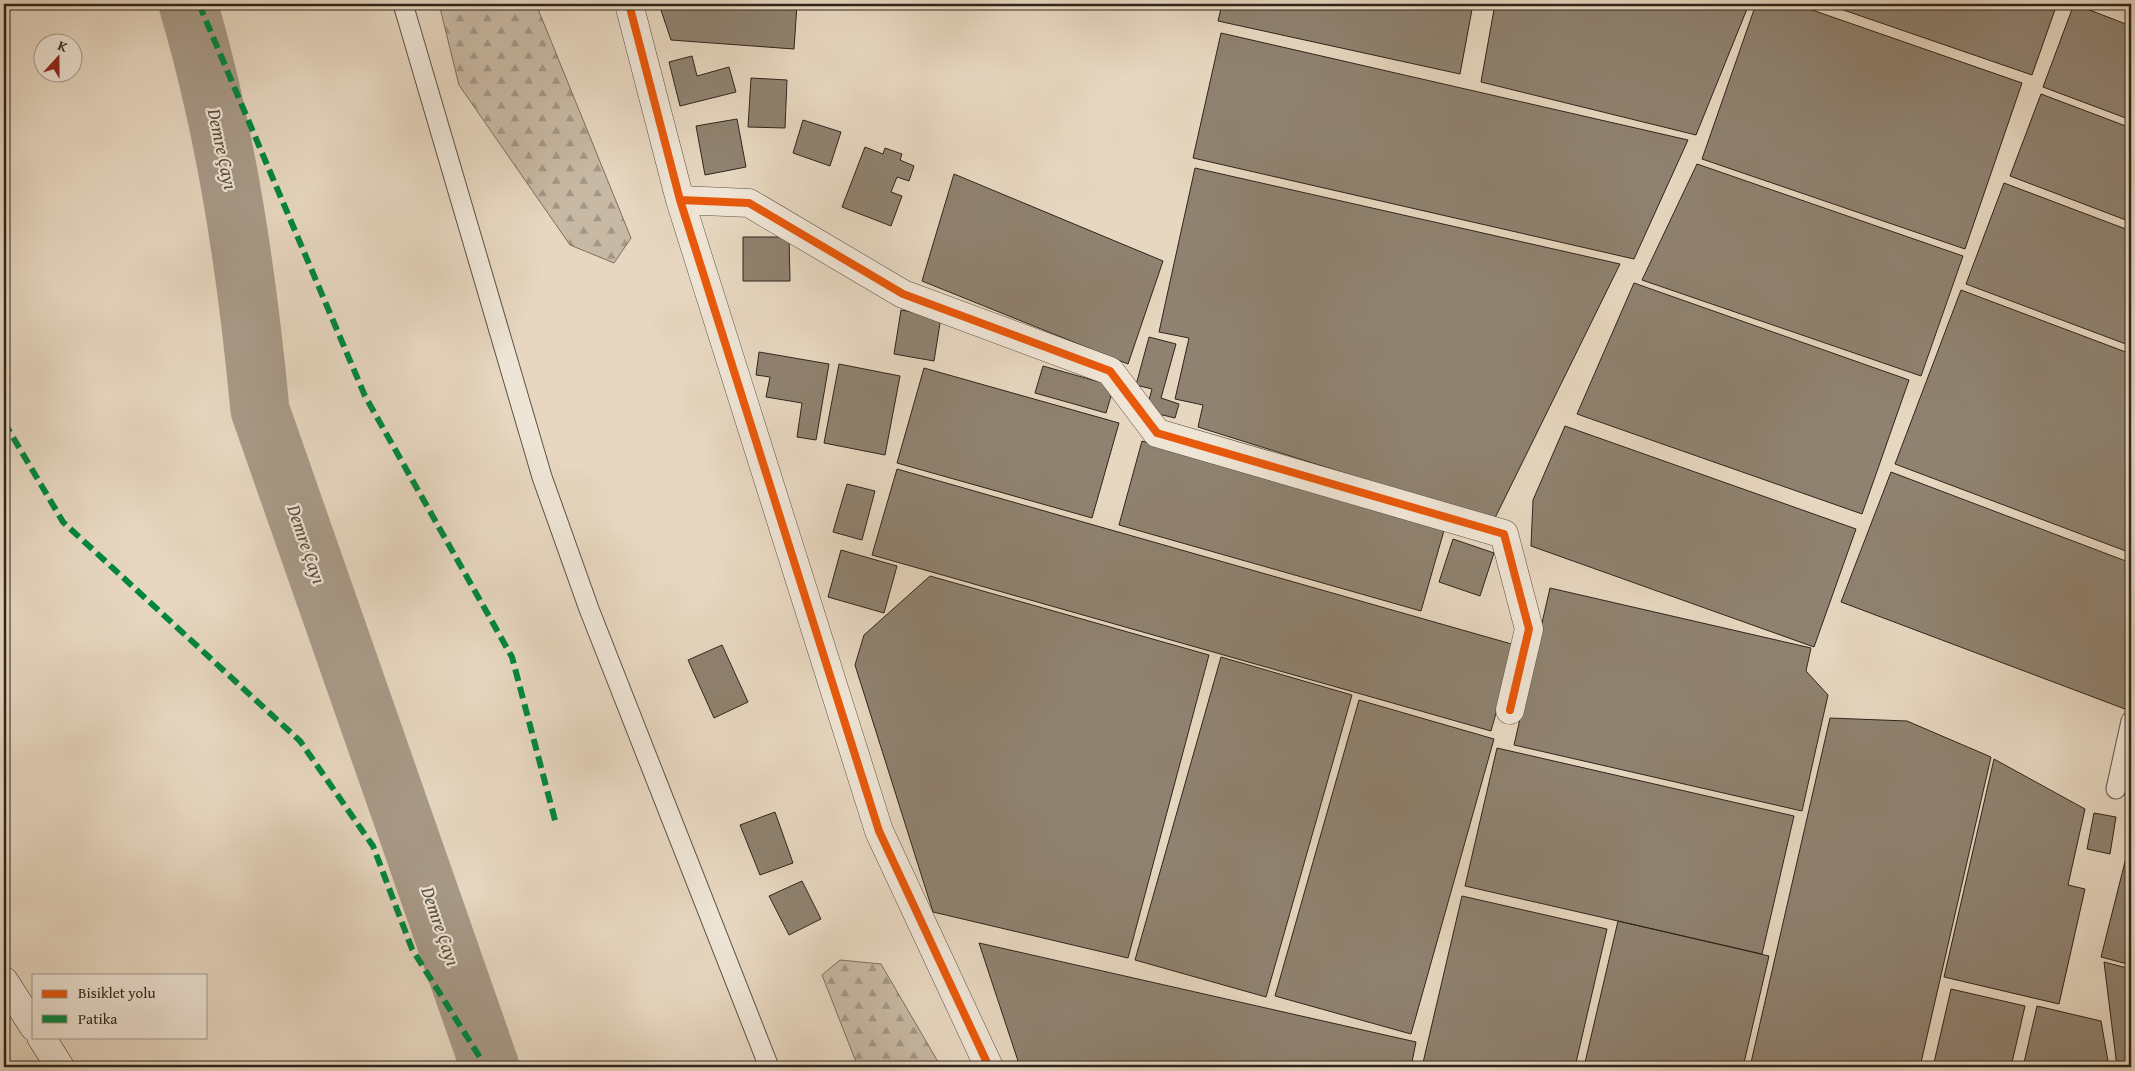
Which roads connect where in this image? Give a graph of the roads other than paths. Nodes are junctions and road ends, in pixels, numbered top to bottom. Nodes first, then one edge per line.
1 (403, 4) edge
2 (629, 4) edge
3 (680, 200) junction
4 (1510, 710) dead end
5 (2131, 721) edge
6 (2116, 789) dead end
7 (4, 981) edge
8 (32, 1023) edge
9 (42, 1038) edge
10 (60, 1067) edge
11 (769, 1067) edge
12 (990, 1067) edge

1 - 11 lane
2 - 3 street
3 - 4 street
3 - 12 street
5 - 6 lane
7 - 8 street
9 - 10 street

